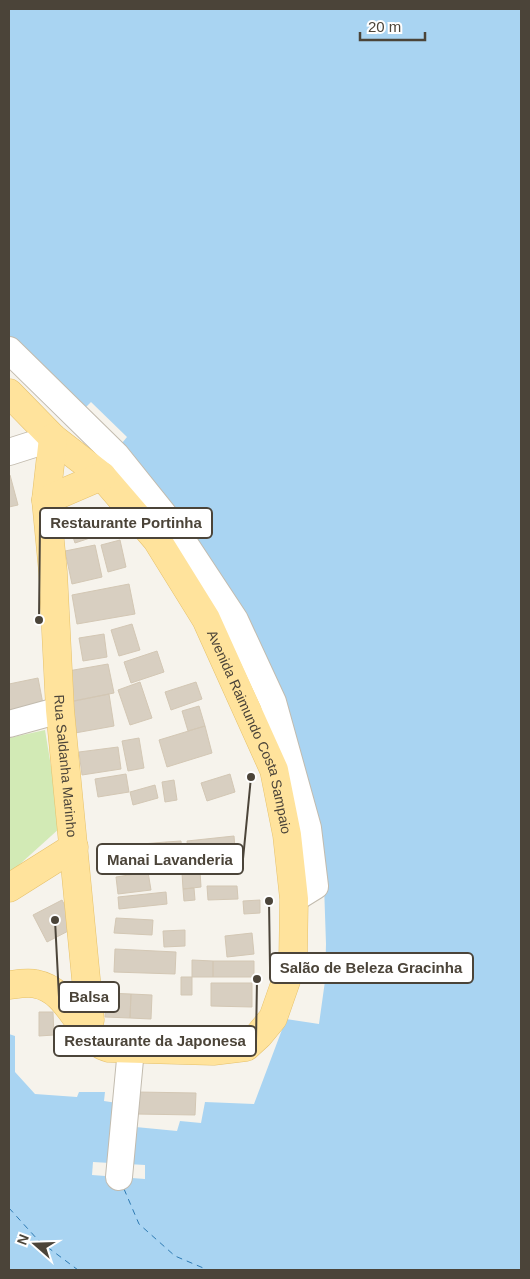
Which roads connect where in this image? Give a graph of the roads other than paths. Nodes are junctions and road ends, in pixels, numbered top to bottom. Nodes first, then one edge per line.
1 (9, 350) edge
2 (9, 392) edge
3 (53, 438) junction
4 (9, 452) edge
5 (102, 476) junction
6 (46, 500) junction
7 (60, 710) junction
8 (9, 724) edge
9 (74, 847) junction
10 (9, 888) edge
11 (294, 899) junction
12 (9, 985) edge
13 (86, 1031) junction
14 (131, 1049) junction
15 (119, 1177) dead end

1 - 11 street
2 - 3 main road, Avenida Raimundo Costa Sampaio
3 - 4 street
3 - 5 main road, Avenida Raimundo Costa Sampaio
3 - 6 main road, Rua Saldanha Marinho
5 - 6 main road
5 - 11 main road, Avenida Raimundo Costa Sampaio
6 - 7 main road, Rua Saldanha Marinho
7 - 8 street
7 - 9 main road, Rua Saldanha Marinho
9 - 10 main road
9 - 13 main road, Rua Saldanha Marinho
11 - 14 main road, Avenida Raimundo Costa Sampaio
12 - 13 main road
13 - 14 main road
14 - 15 street

